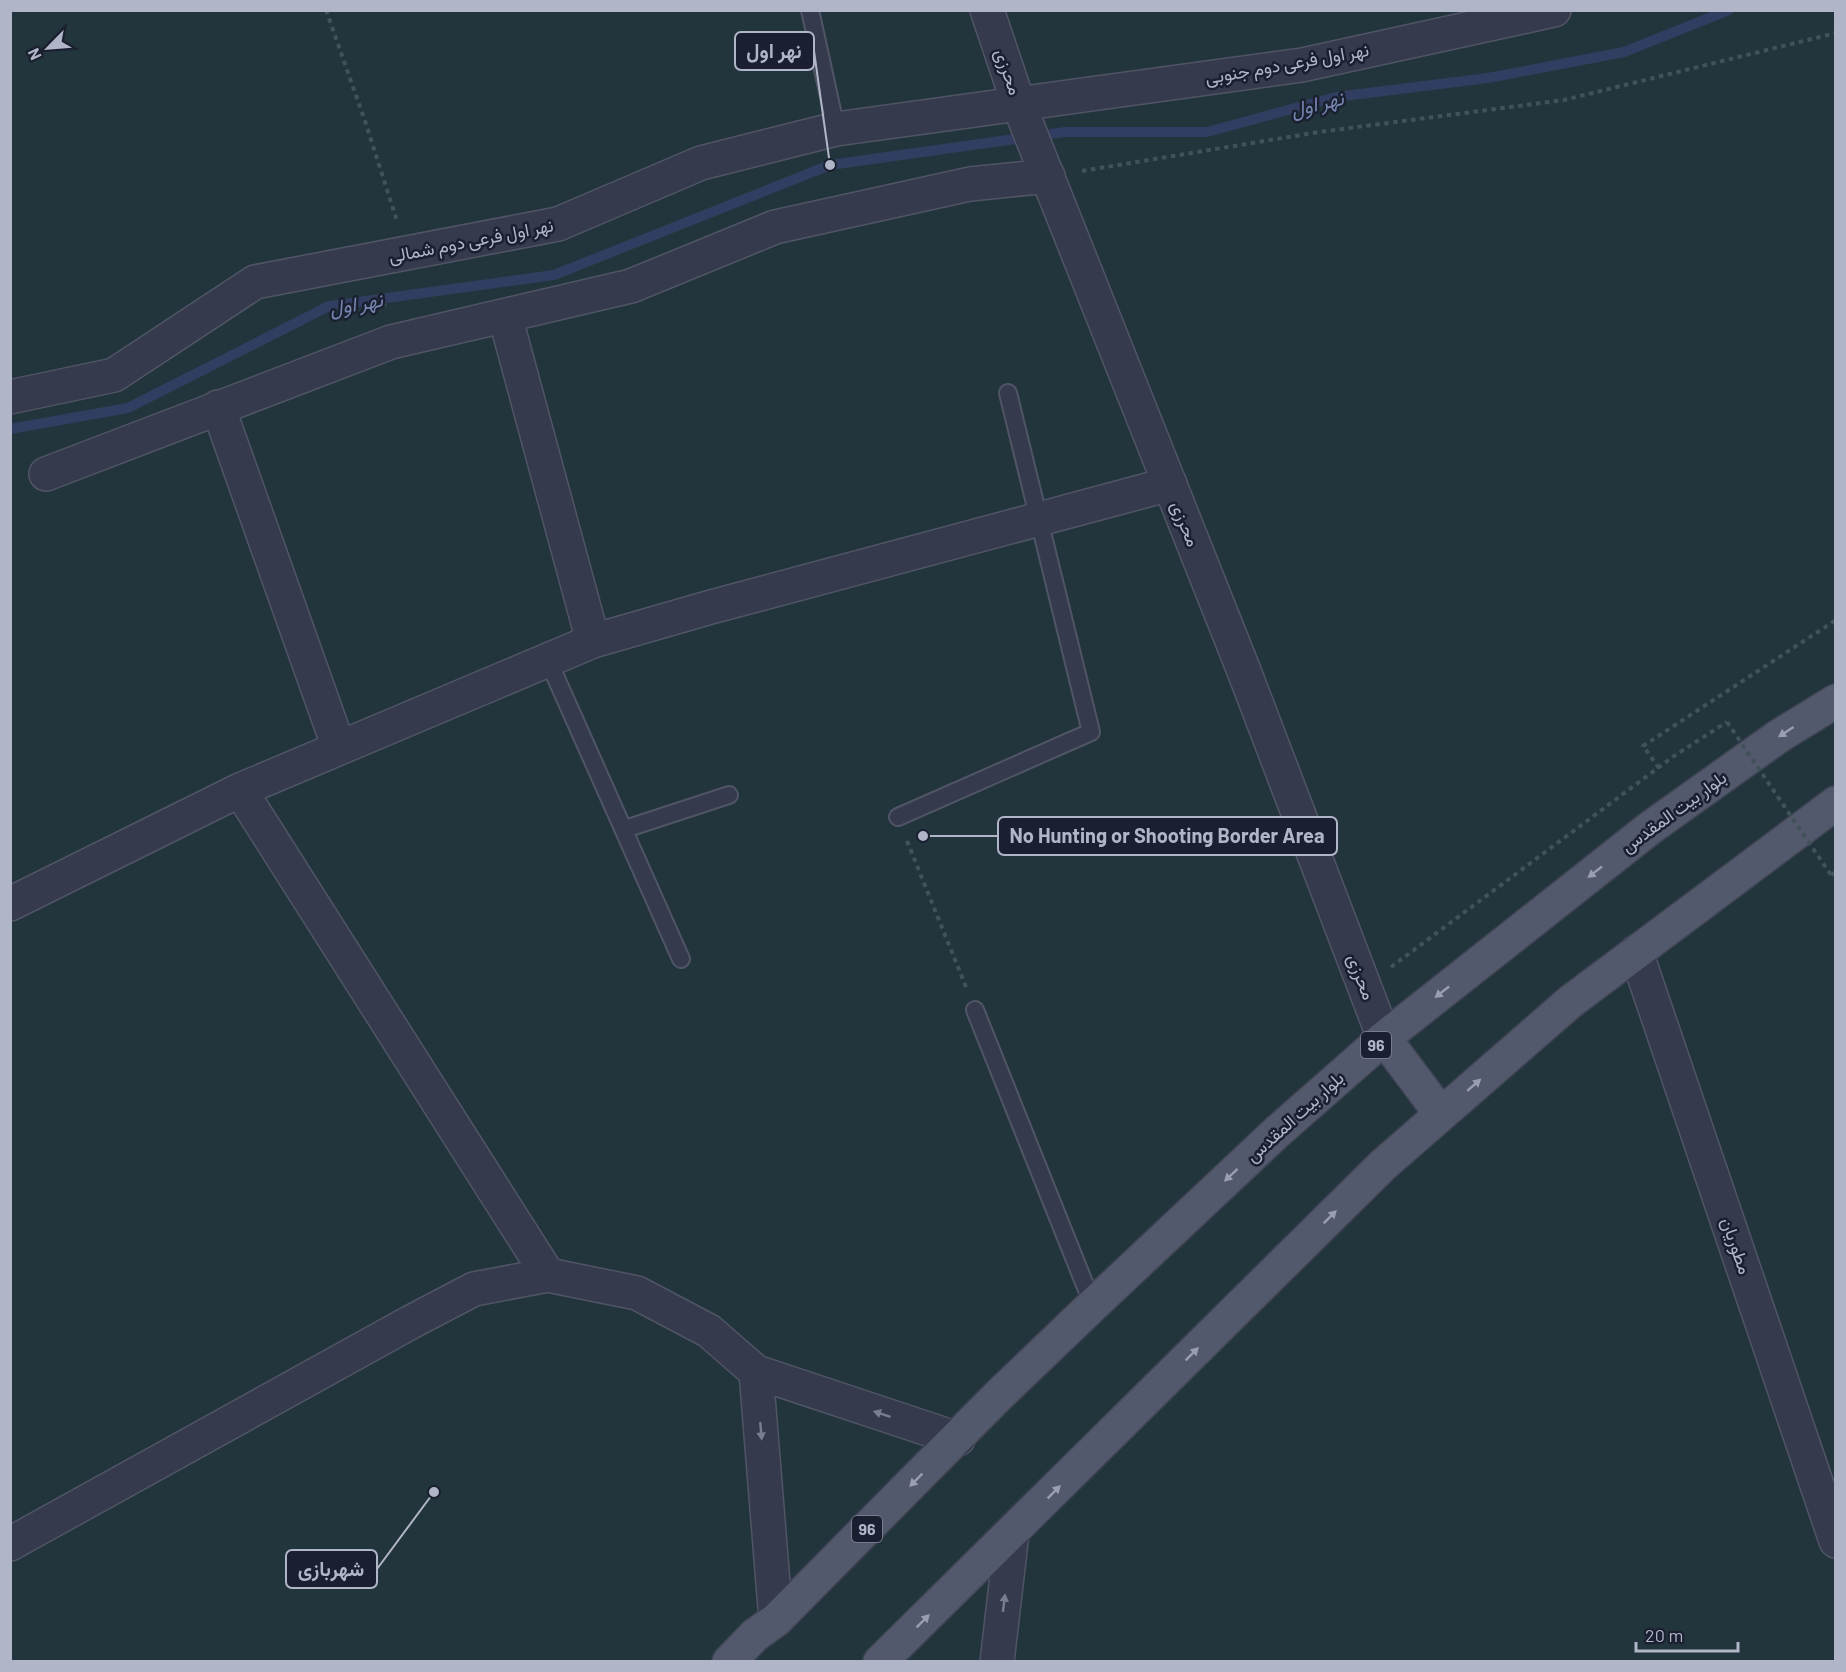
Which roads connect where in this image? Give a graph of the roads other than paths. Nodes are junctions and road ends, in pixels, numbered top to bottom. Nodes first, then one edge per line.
1 (810, 10) edge
2 (987, 10) edge
3 (1554, 10) edge
4 (1022, 112) junction
5 (836, 129) junction
6 (1044, 166) junction
7 (506, 316) junction
8 (1008, 393) dead end
9 (10, 397) edge
10 (218, 407) junction
11 (46, 474) dead end
12 (1170, 484) junction
13 (1040, 519) junction
14 (593, 641) junction
15 (548, 660) junction
16 (1836, 701) edge
17 (339, 748) junction
18 (240, 790) junction
19 (729, 795) dead end
20 (1836, 803) edge
21 (898, 817) road end
22 (625, 830) junction
23 (10, 904) edge
24 (1636, 952) junction
25 (681, 959) dead end
26 (975, 1010) road end
27 (1384, 1038) junction
28 (1441, 1114) junction
29 (548, 1275) junction
30 (1093, 1305) junction
31 (756, 1372) junction
32 (958, 1439) junction
33 (1012, 1533) junction
34 (1836, 1541) edge
35 (10, 1544) edge
36 (776, 1620) junction
37 (729, 1662) edge
38 (880, 1662) edge
39 (998, 1662) edge

1 - 5 lane
2 - 4 street, محرزی
3 - 4 street, نهر اول فرعی دوم جنوبی
4 - 5 street, نهر اول فرعی دوم شمالی
4 - 6 street, محرزی
5 - 9 street, نهر اول فرعی دوم شمالی
6 - 7 street
6 - 12 street, محرزی
7 - 10 street
7 - 14 street
8 - 13 lane
10 - 11 street
10 - 17 street
12 - 13 street
12 - 27 street, محرزی
13 - 14 street
13 - 21 lane
14 - 15 street
15 - 17 street
15 - 22 lane
16 -> 27 main road, بلوار بیت المقدس / 96
17 - 18 street
18 - 23 street
18 - 29 street
19 - 22 lane
20 - 24 main road
22 - 25 lane
28 -> 24 main road
24 - 34 street, مطوریان
26 - 30 lane
27 - 28 main road
27 -> 30 main road, بلوار بیت المقدس / 96
33 -> 28 main road
29 - 31 street
29 - 35 street
30 - 32 main road, بلوار بیت المقدس / 96
32 -> 31 street
31 -> 36 street
32 -> 36 main road, 96
38 -> 33 main road
39 -> 33 street
36 - 37 main road, 96

